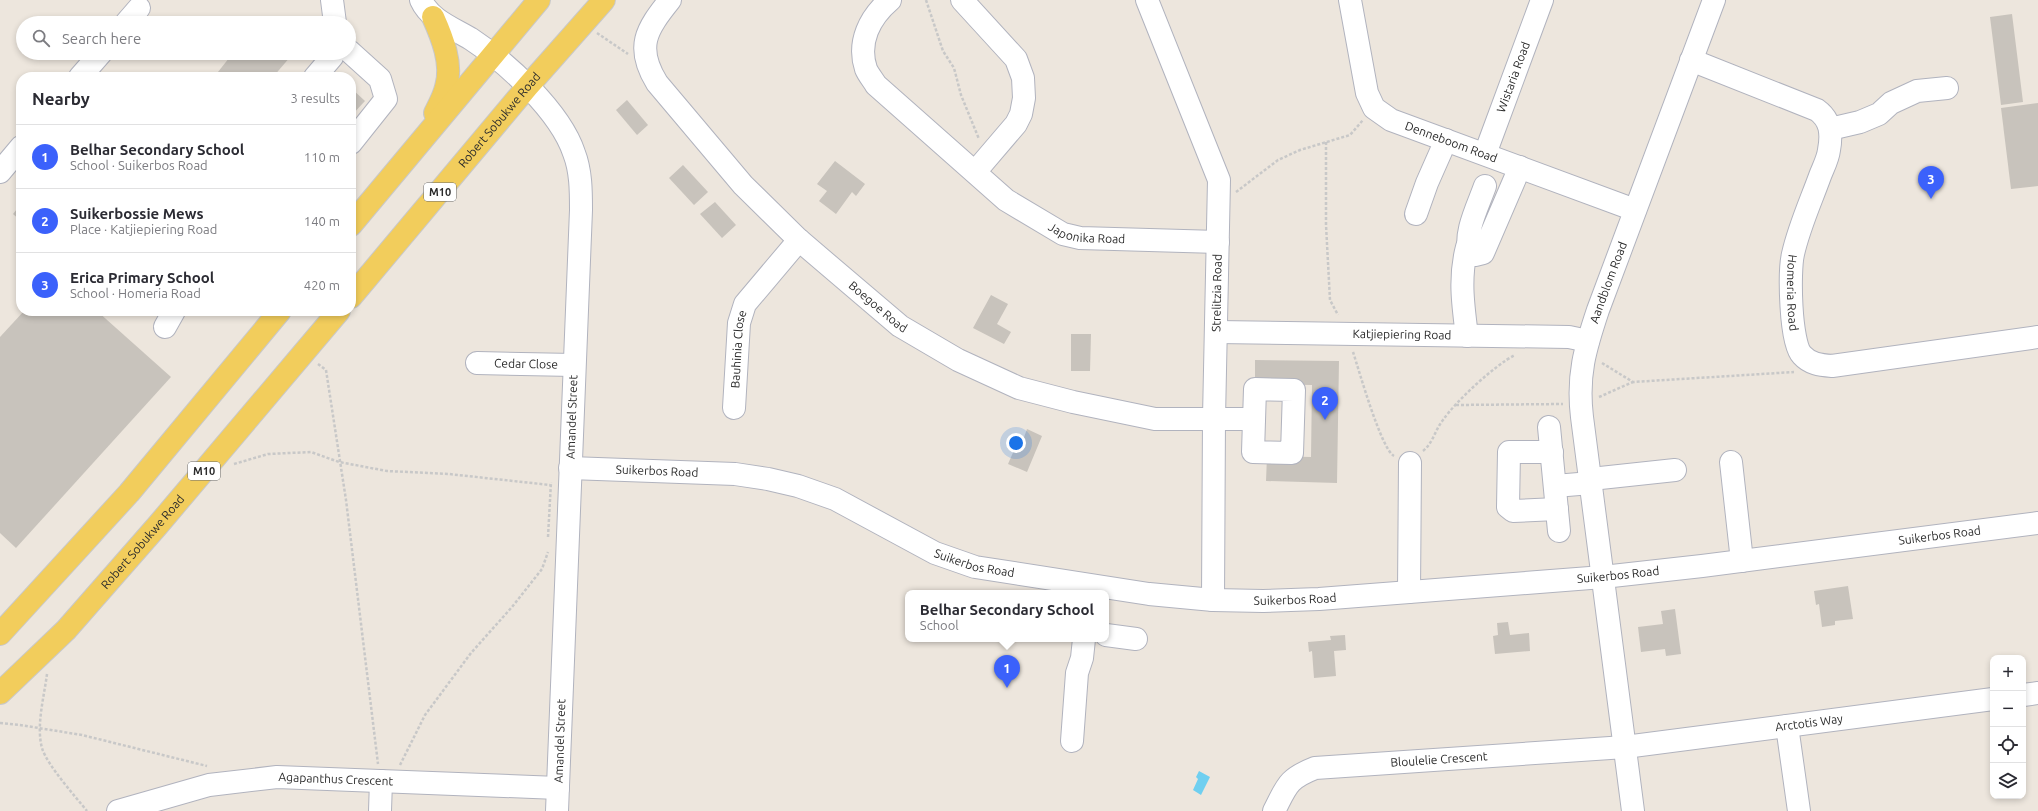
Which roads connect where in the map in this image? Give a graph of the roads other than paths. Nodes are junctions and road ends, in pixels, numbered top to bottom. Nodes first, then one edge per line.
1 (332, 0) edge
2 (539, 0) edge
3 (604, 0) edge
4 (670, 0) edge
5 (890, 0) edge
6 (962, 0) edge
7 (1147, 0) edge
8 (1350, 0) edge
9 (1542, 0) edge
10 (1714, 0) edge
11 (427, 8) edge
12 (334, 16) edge
13 (492, 55) junction
14 (95, 60) edge
15 (336, 60) edge
16 (1691, 60) junction
17 (84, 72) edge
18 (321, 72) edge
19 (382, 86) junction
20 (528, 86) junction
21 (1947, 88) dead end
22 (356, 118) edge
23 (1830, 129) junction
24 (356, 138) edge
25 (1446, 140) junction
26 (421, 141) junction
27 (1485, 154) junction
28 (981, 165) junction
29 (1520, 167) junction
30 (1485, 186) dead end
31 (1635, 210) junction
32 (1416, 214) dead end
33 (356, 219) edge
34 (799, 240) junction
35 (1218, 242) junction
36 (1467, 247) junction
37 (356, 291) edge
38 (276, 316) edge
39 (335, 316) edge
40 (1217, 332) junction
41 (1467, 336) junction
42 (2038, 337) edge
43 (1588, 340) junction
44 (477, 363) dead end
45 (574, 365) junction
46 (734, 408) dead end
47 (1214, 418) junction
48 (1254, 419) dead end
49 (1549, 427) dead end
50 (1552, 452) junction
51 (1731, 462) dead end
52 (1410, 463) road end
53 (570, 468) junction
54 (1675, 470) dead end
55 (1591, 481) junction
56 (1555, 486) junction
57 (1557, 509) junction
58 (2038, 523) edge
59 (1559, 531) dead end
60 (1742, 561) junction
61 (1603, 577) junction
62 (1089, 589) edge
63 (1101, 590) edge
64 (1109, 591) edge
65 (1409, 592) junction
66 (1213, 600) junction
67 (0, 634) edge
68 (1109, 635) edge
69 (1136, 638) dead end
70 (1084, 642) edge
71 (0, 693) edge
72 (2038, 693) edge
73 (2026, 695) edge
74 (1990, 699) edge
75 (1787, 726) junction
76 (1072, 741) dead end
77 (1625, 747) junction
78 (381, 781) junction
79 (558, 788) junction
80 (118, 811) edge
81 (380, 811) edge
82 (558, 811) edge
83 (1274, 811) edge
84 (1634, 811) edge
85 (1799, 811) edge

1 - 12 street
2 - 13 main road
3 - 20 main road, Robert Sobukwe Road / M10
4 - 34 street, Boegoe Road
5 - 28 street, Japonika Road
6 - 28 street
7 - 35 street, Strelitzia Road
8 - 25 street, Denneboom Road
9 - 27 street, Wistaria Road
10 - 16 street, Aandblom Road
11 - 13 street, Amandel Street
11 - 26 main road
13 - 20 street, Amandel Street
13 - 26 main road
14 - 17 street
15 - 18 street
15 - 19 street
16 - 23 street
16 - 31 street, Aandblom Road
19 - 22 street
19 - 24 street
20 - 37 main road, Robert Sobukwe Road / M10
20 - 45 street, Amandel Street
21 - 23 street
23 - 42 street, Homeria Road
25 - 27 street, Denneboom Road
25 - 32 street
26 - 33 main road
27 - 29 street, Denneboom Road
28 - 35 street, Japonika Road
29 - 31 street, Denneboom Road
29 - 36 street
30 - 36 street
31 - 43 street, Aandblom Road
34 - 46 street, Bauhinia Close
34 - 47 street, Boegoe Road
35 - 40 street, Strelitzia Road
36 - 41 street
38 - 67 main road
39 - 71 main road, Robert Sobukwe Road / M10
40 - 41 street, Katjiepiering Road
40 - 47 street, Strelitzia Road
41 - 43 street, Katjiepiering Road
43 - 55 street, Aandblom Road
44 - 45 street, Cedar Close
45 - 53 street, Amandel Street
47 - 48 street, Boegoe Road
47 - 66 street, Strelitzia Road
49 - 50 street
50 - 56 street
50 - 57 street
51 - 60 street
52 - 65 street
53 - 62 street, Suikerbos Road
53 - 79 street, Amandel Street
54 - 55 street
55 - 56 street
55 - 61 street, Aandblom Road
56 - 57 street
57 - 59 street
58 - 60 street, Suikerbos Road
60 - 61 street, Suikerbos Road
61 - 65 street, Suikerbos Road
61 - 77 street
62 - 63 street, Suikerbos Road
64 - 66 street, Suikerbos Road
65 - 66 street, Suikerbos Road
68 - 69 street
70 - 76 street
72 - 73 street
74 - 75 street, Arctotis Way
75 - 77 street, Arctotis Way
75 - 85 street
77 - 83 street, Bloulelie Crescent
77 - 84 street
78 - 79 street, Agapanthus Crescent
78 - 80 street, Agapanthus Crescent
78 - 81 street
79 - 82 street, Amandel Street

